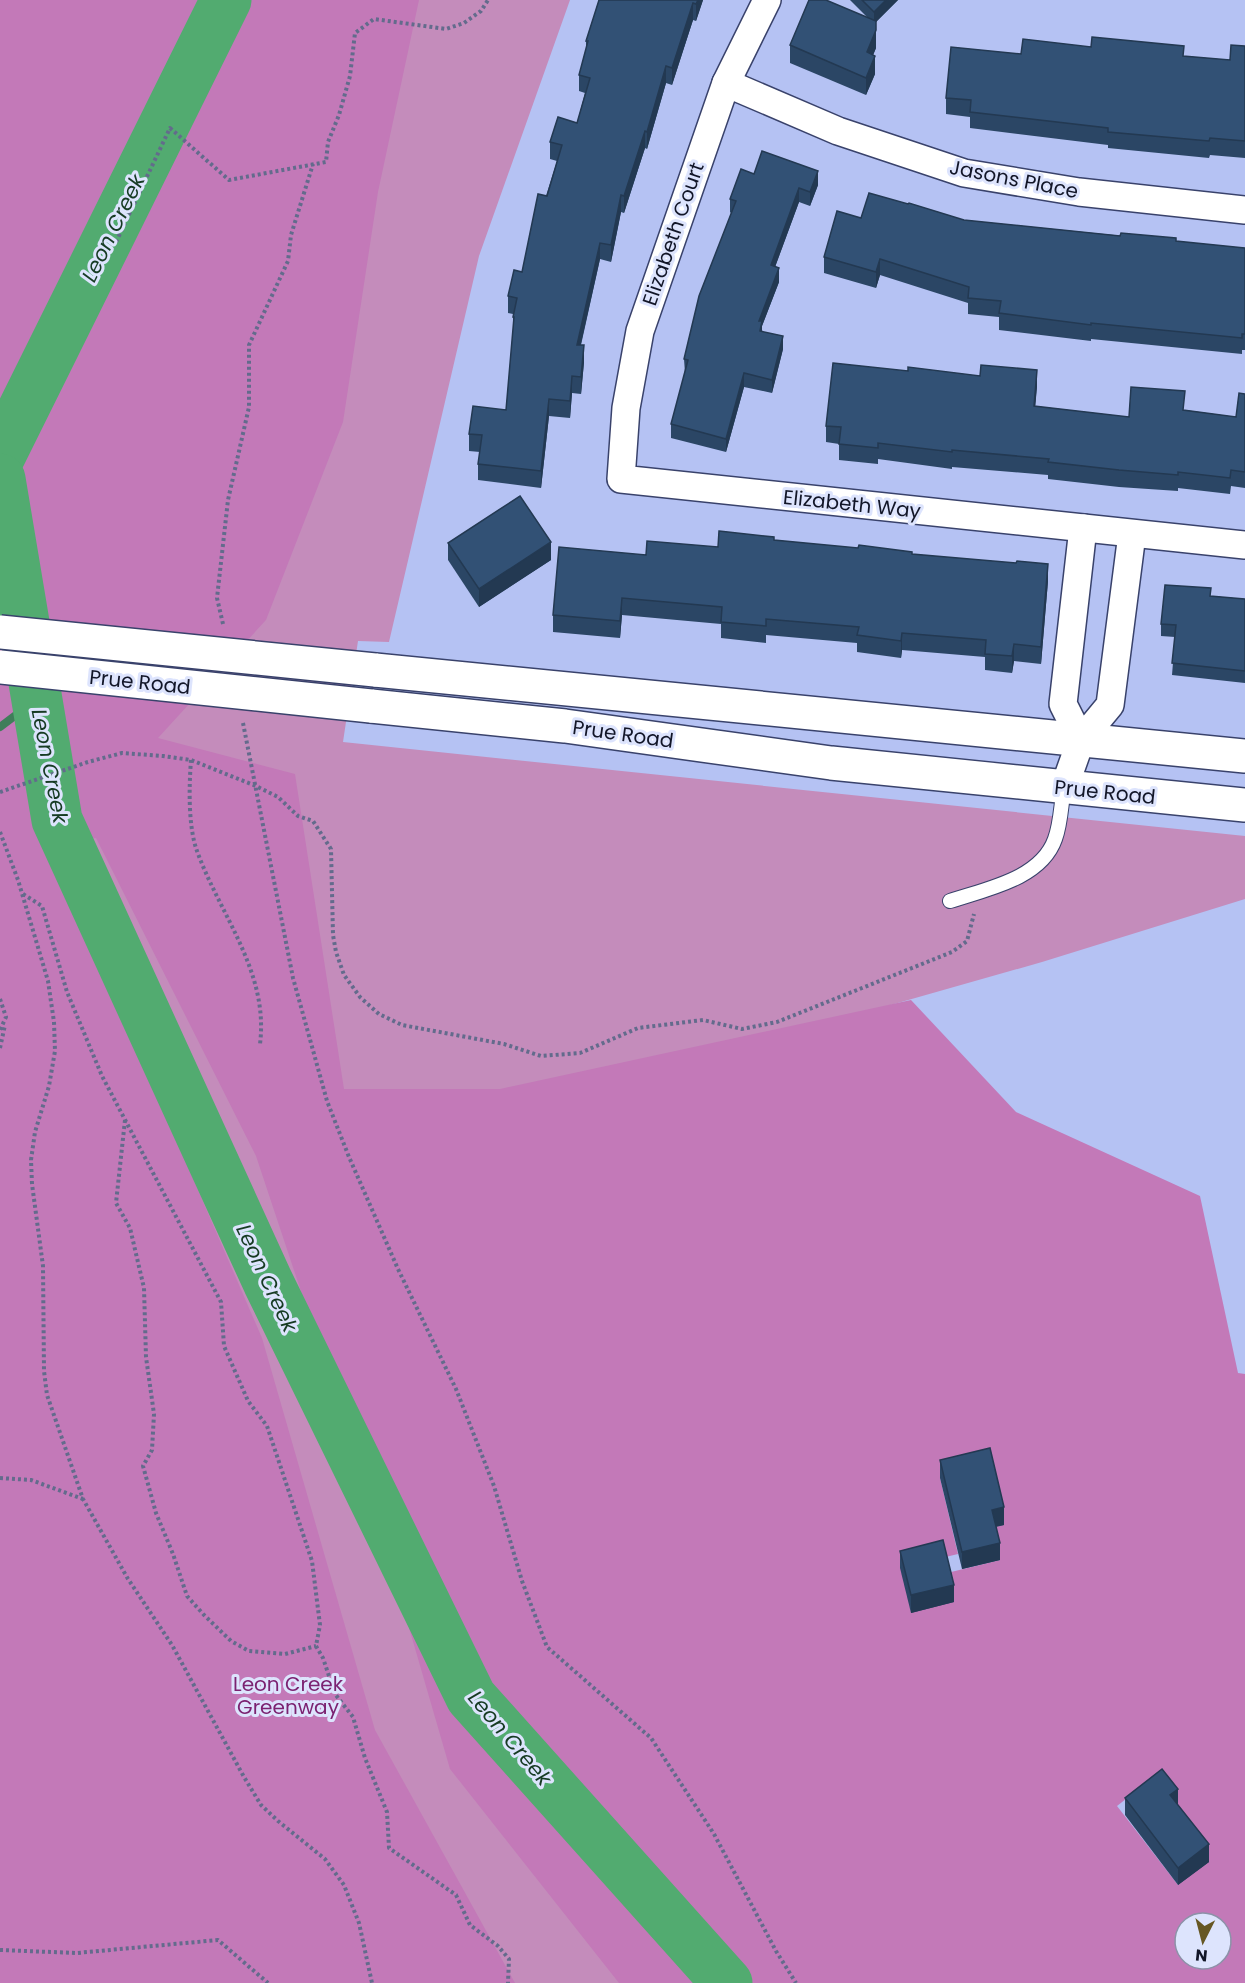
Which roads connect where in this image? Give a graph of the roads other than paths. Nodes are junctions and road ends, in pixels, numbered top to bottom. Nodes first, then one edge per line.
1 (766, 0) edge
2 (726, 83) junction
3 (1245, 210) edge
4 (621, 479) joint
5 (1083, 528) junction
6 (1132, 534) junction
7 (1245, 545) edge
8 (0, 632) edge
9 (0, 667) edge
10 (1082, 740) junction
11 (1245, 756) edge
12 (1064, 788) junction
13 (1245, 806) edge
14 (950, 902) dead end

1 - 2 street, Elizabeth Court
2 - 3 street, Jasons Place
2 - 4 street, Elizabeth Court
4 - 5 street, Elizabeth Way
5 - 6 street, Elizabeth Way
5 - 10 street
6 - 7 street, Elizabeth Way
6 - 10 street
8 - 10 main road, Prue Road, bridge
9 - 12 main road, Prue Road, bridge
10 - 11 main road, Prue Road
10 - 12 street
12 - 13 main road, Prue Road
12 - 14 lane

